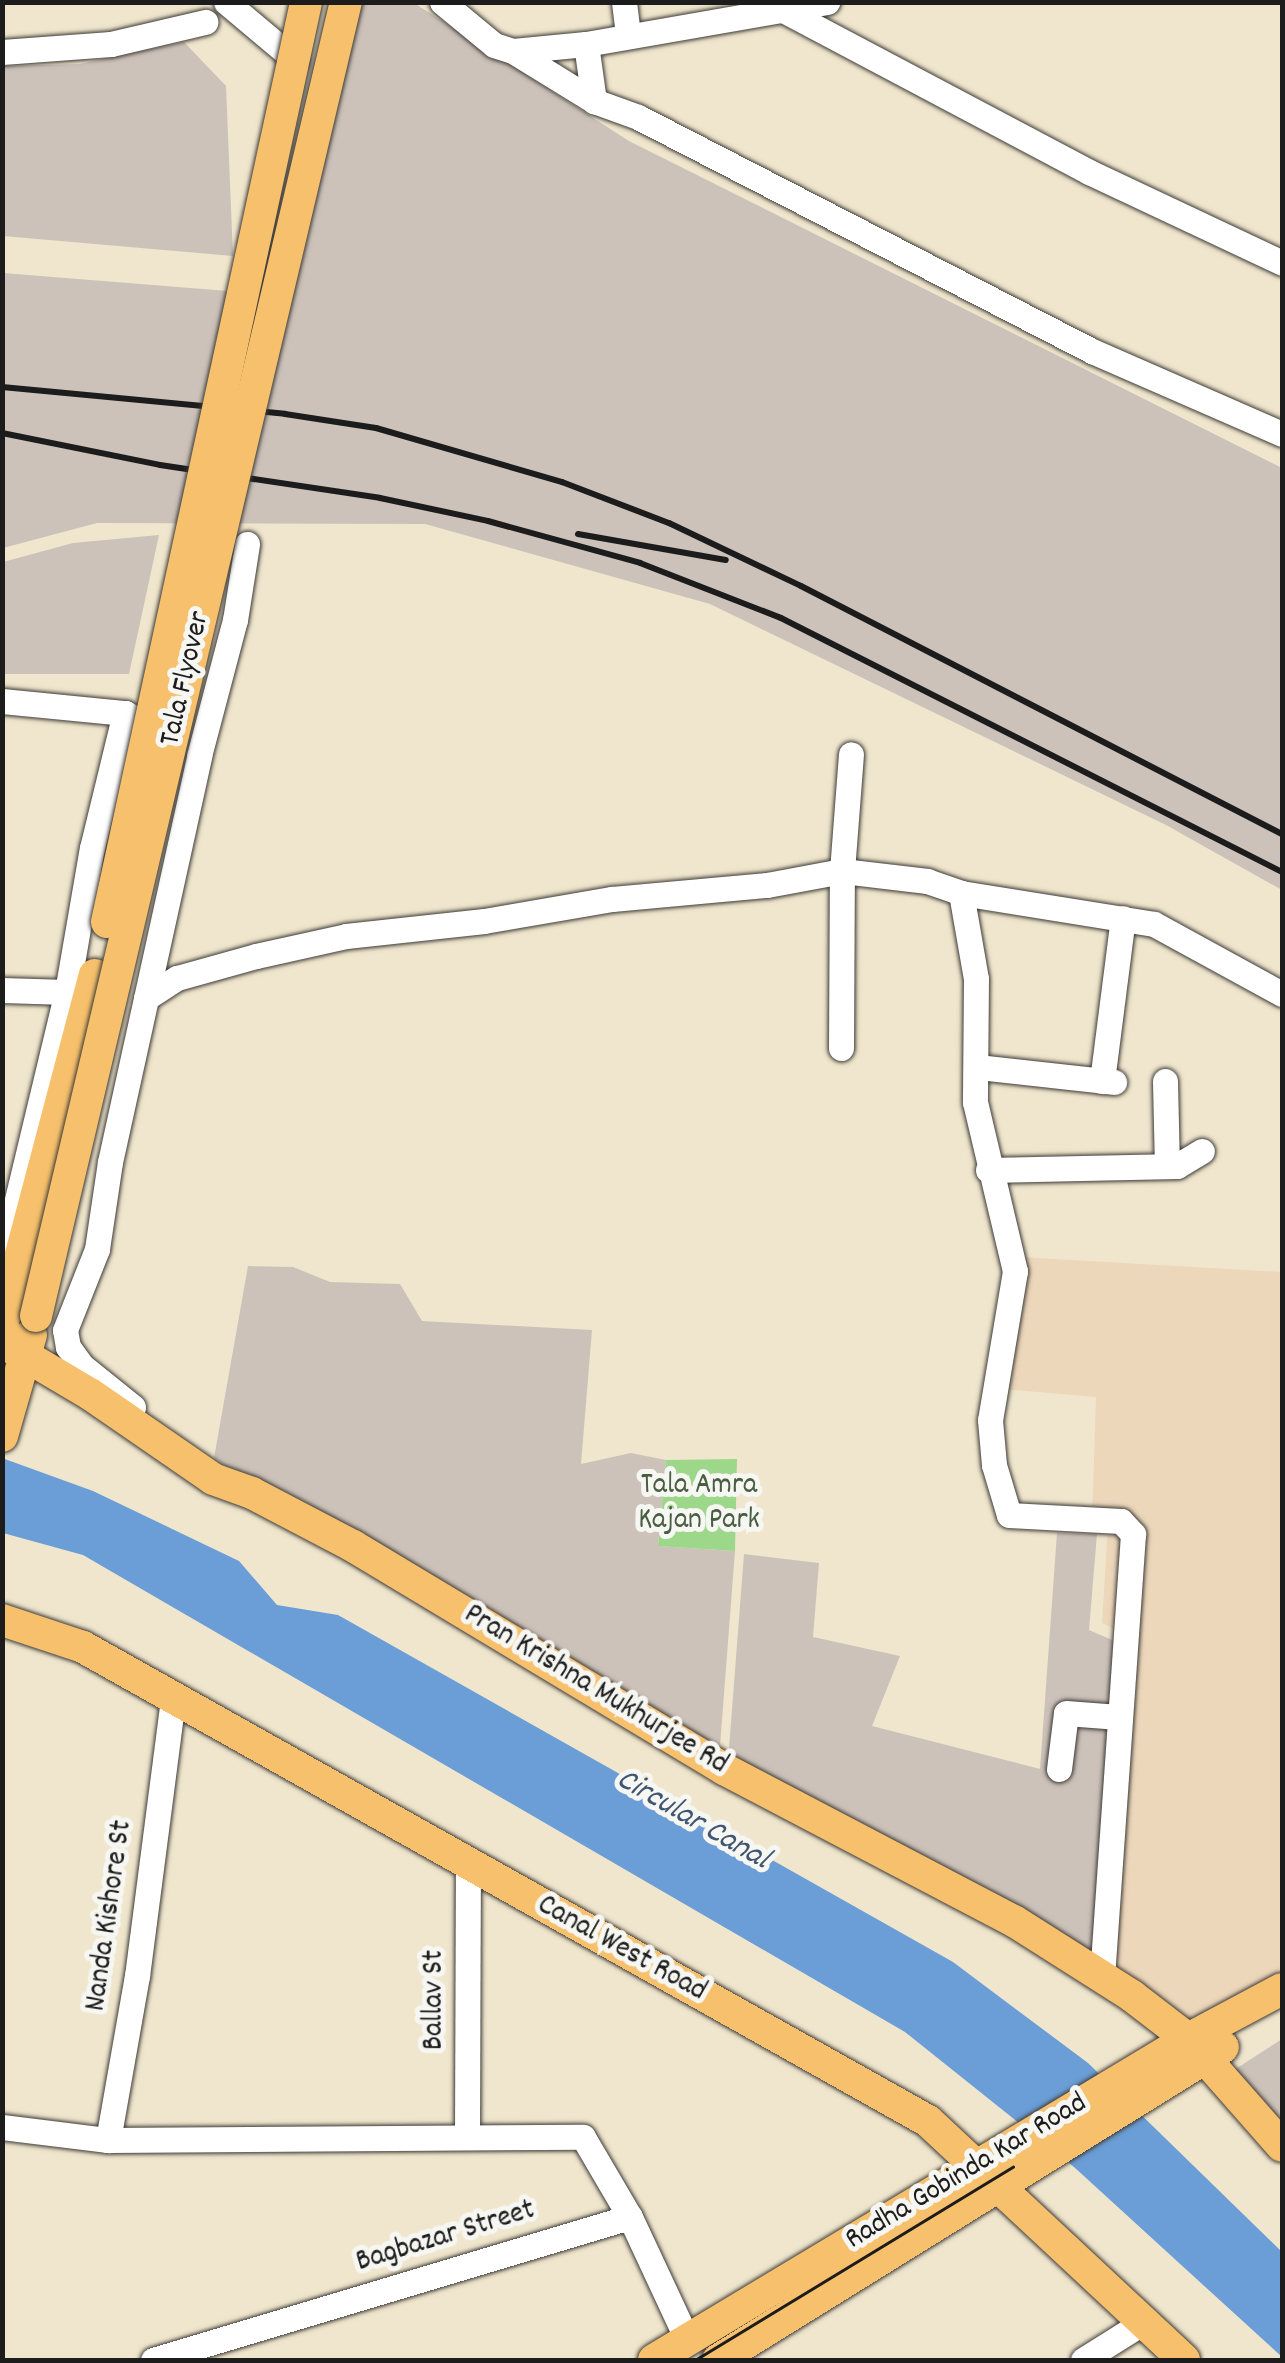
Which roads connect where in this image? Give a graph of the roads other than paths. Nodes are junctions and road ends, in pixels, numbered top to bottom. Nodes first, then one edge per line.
1 (186, 2) edge
2 (226, 2) edge
3 (306, 2) edge
4 (346, 2) edge
5 (442, 2) edge
6 (624, 2) edge
7 (827, 2) edge
8 (788, 12) junction
9 (628, 35) junction
10 (586, 44) junction
11 (513, 51) junction
12 (2, 52) edge
13 (294, 60) junction
14 (594, 101) junction
15 (1282, 262) edge
16 (1282, 434) edge
17 (247, 544) dead end
18 (2, 701) edge
19 (125, 713) junction
20 (851, 754) dead end
21 (199, 756) junction
22 (842, 871) junction
23 (961, 894) junction
24 (1122, 918) junction
25 (81, 984) junction
26 (2, 990) edge
27 (1282, 994) edge
28 (146, 998) junction
29 (841, 1048) dead end
30 (978, 1067) junction
31 (1165, 1082) dead end
32 (1202, 1151) dead end
33 (1167, 1166) junction
34 (988, 1170) junction
35 (2, 1262) edge
36 (15, 1330) edge
37 (3, 1433) edge
38 (160, 1446) junction
39 (2, 1620) edge
40 (172, 1699) junction
41 (1119, 1717) junction
42 (1060, 1770) dead end
43 (468, 1865) junction
44 (1102, 1976) junction
45 (1282, 1989) edge
46 (1282, 2012) edge
47 (1183, 2056) junction
48 (2, 2127) edge
49 (468, 2134) junction
50 (108, 2140) junction
51 (1282, 2146) edge
52 (998, 2169) junction
53 (630, 2217) junction
54 (1142, 2323) junction
55 (694, 2350) edge
56 (153, 2360) edge
57 (654, 2360) edge
58 (718, 2360) edge
59 (1082, 2360) edge
60 (1184, 2360) edge

1 - 12 street
2 - 13 street
3 - 13 main road, Tala Flyover, bridge
4 - 36 main road, Tala Flyover, bridge
5 - 11 street
6 - 9 street
7 - 8 street
8 - 9 street
8 - 15 street
9 - 10 street
10 - 11 street
10 - 14 street
11 - 14 street
13 - 25 main road, Tala Flyover, bridge
14 - 16 street
17 - 21 street
18 - 19 street
19 - 21 street
19 - 25 street
20 - 22 street
21 - 28 street
22 - 23 street
22 - 28 street
22 - 29 street
23 - 24 street
23 - 30 street
24 - 27 street
24 - 30 street
25 - 26 street
25 - 35 street
25 - 36 main road, Tala Flyover
28 - 38 street
30 - 34 street
31 - 33 street
32 - 33 street
33 - 34 street
34 - 41 street
36 - 37 main road
36 - 38 main road, Pran Krishna Mukhurjee Rd
38 - 44 main road, Pran Krishna Mukhurjee Rd
39 - 40 main road, Canal West Road
40 - 43 main road, Canal West Road
40 - 50 street, Nanda Kishore St
41 - 42 street
41 - 44 street
43 - 49 street, Ballav St
43 - 52 main road, Canal West Road
44 - 47 main road, Pran Krishna Mukhurjee Rd
45 - 47 main road, Radha Gobinda Kar Road
46 - 47 main road, Radha Gobinda Kar Road
47 - 51 main road, Pran Krishna Mukhurjee Rd
47 - 52 main road, Radha Gobinda Kar Road
48 - 50 street
49 - 50 street
49 - 53 street
52 - 54 main road, Canal West Road
52 - 55 main road, Radha Gobinda Kar Road
52 - 58 main road, Radha Gobinda Kar Road
53 - 55 street
53 - 56 street, Bagbazar Street
54 - 59 street
54 - 60 main road, Canal West Road
55 - 57 main road, Radha Gobinda Kar Road

